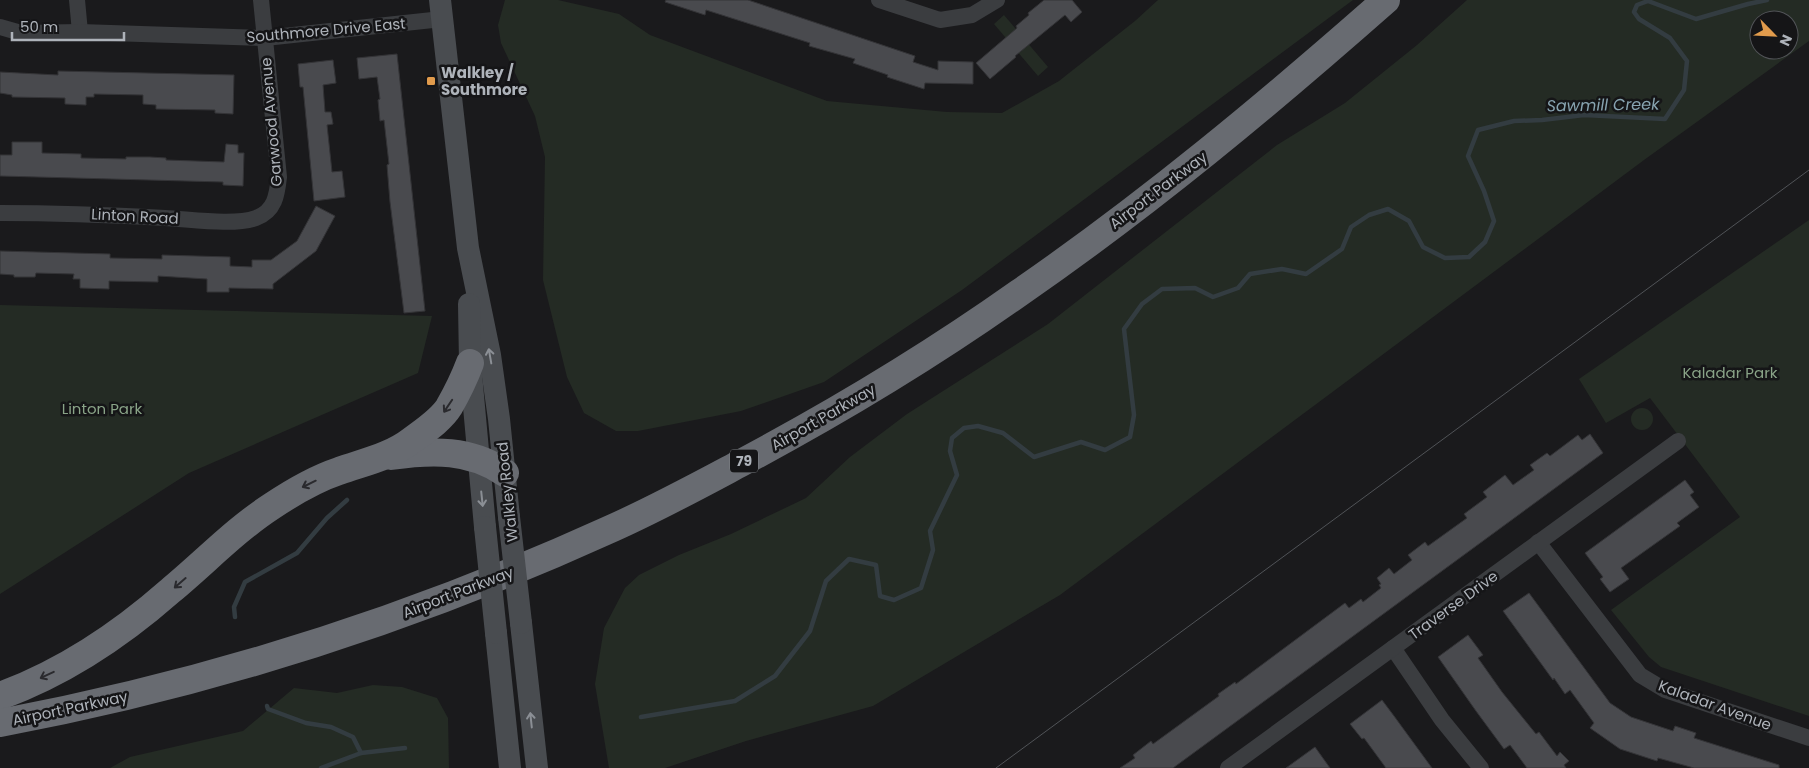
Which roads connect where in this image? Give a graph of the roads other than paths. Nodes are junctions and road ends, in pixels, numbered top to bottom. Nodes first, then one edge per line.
1 (77, 0) edge
2 (261, 0) edge
3 (879, 0) edge
4 (997, 0) edge
5 (1386, 0) edge
6 (441, 9) edge
7 (0, 27) edge
8 (80, 32) junction
9 (264, 38) junction
10 (268, 211) joint
11 (0, 213) edge
12 (468, 248) junction
13 (470, 363) junction
14 (1678, 441) dead end
15 (382, 457) junction
16 (478, 459) junction
17 (505, 473) junction
18 (1538, 542) junction
19 (1393, 648) junction
20 (0, 696) edge
21 (0, 723) edge
22 (1809, 738) edge
23 (1247, 762) edge
24 (510, 768) edge
25 (537, 768) edge
26 (1228, 768) edge
27 (1481, 768) edge

1 - 8 street
2 - 9 street, Garwood Avenue
3 - 4 street
5 - 21 highway, Airport Parkway / 79
6 - 9 street, Southmore Drive East
6 - 12 main road, Walkley Road
7 - 8 street, Southmore Drive East
8 - 9 street, Southmore Drive East
9 - 10 street, Garwood Avenue
10 - 11 street, Linton Road
12 - 13 main road, Walkley Road
17 -> 12 main road, Walkley Road
13 -> 15 highway
13 - 16 main road, Walkley Road
14 - 18 street, Traverse Drive
15 - 16 highway
15 -> 20 highway
16 - 17 highway
16 -> 24 main road, Walkley Road, bridge
25 -> 17 main road, Walkley Road, bridge
18 - 19 street, Traverse Drive
18 - 22 street, Kaladar Avenue
19 - 23 street, Traverse Drive
19 - 27 street
23 - 26 street, Traverse Drive

